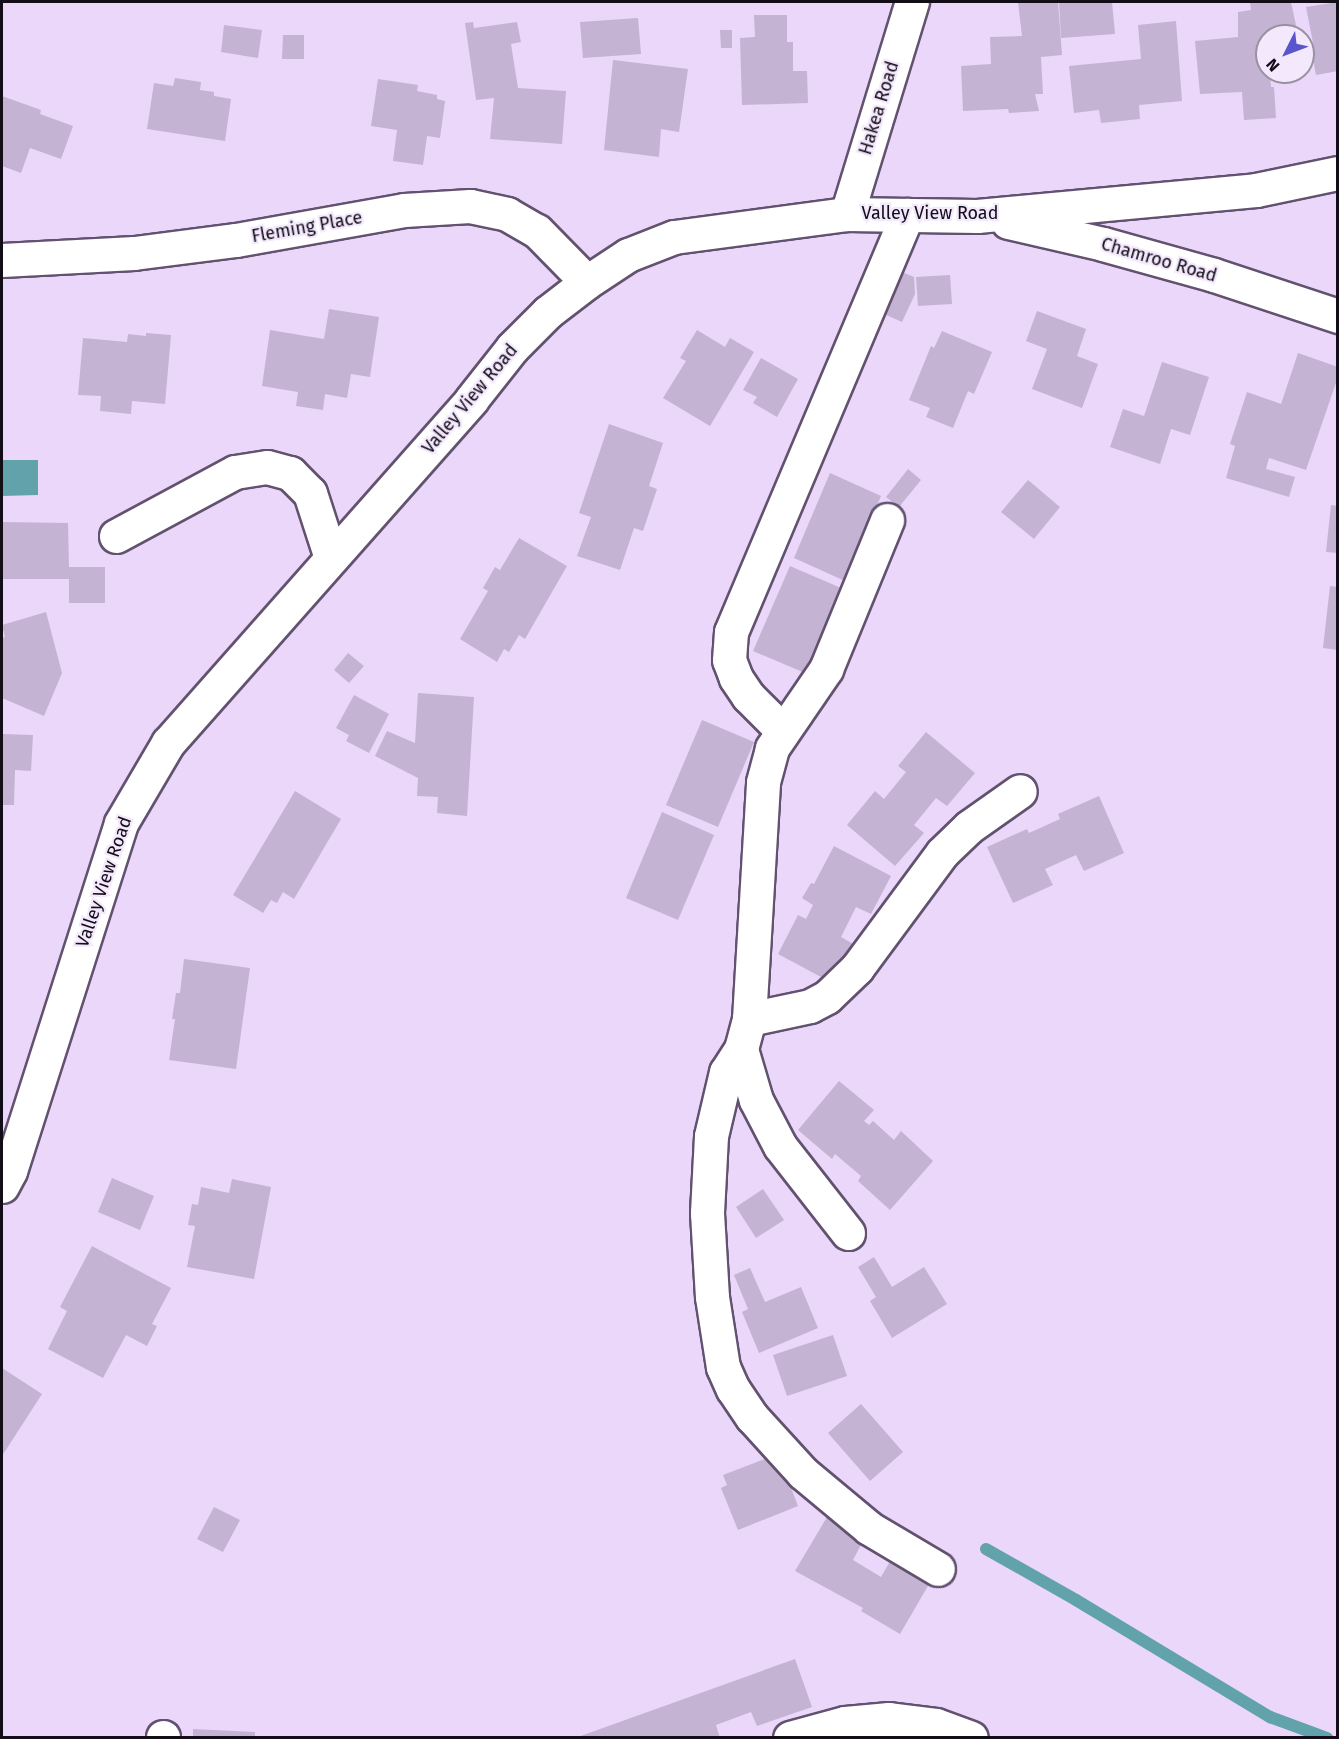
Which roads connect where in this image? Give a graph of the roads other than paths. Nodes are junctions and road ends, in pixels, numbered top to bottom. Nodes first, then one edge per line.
1 (912, 2) edge
2 (1338, 173) edge
3 (847, 214) junction
4 (908, 215) junction
5 (977, 216) junction
6 (2, 260) edge
7 (587, 282) junction
8 (1338, 316) edge
9 (887, 520) dead end
10 (116, 536) dead end
11 (331, 558) junction
12 (782, 730) junction
13 (1020, 791) dead end
14 (745, 1034) junction
15 (2, 1186) edge
16 (848, 1233) dead end
17 (938, 1569) dead end
18 (790, 1737) edge
19 (971, 1737) edge

1 - 3 street, Hakea Road
2 - 5 street, Valley View Road
3 - 4 street, Valley View Road
3 - 7 street, Valley View Road
4 - 5 street, Valley View Road
4 - 12 street
5 - 8 street, Chamroo Road
6 - 7 street, Fleming Place
7 - 11 street, Valley View Road
9 - 12 street
10 - 11 street
11 - 15 street, Valley View Road
12 - 14 street
13 - 14 street
14 - 16 street
14 - 17 street
18 - 19 street

